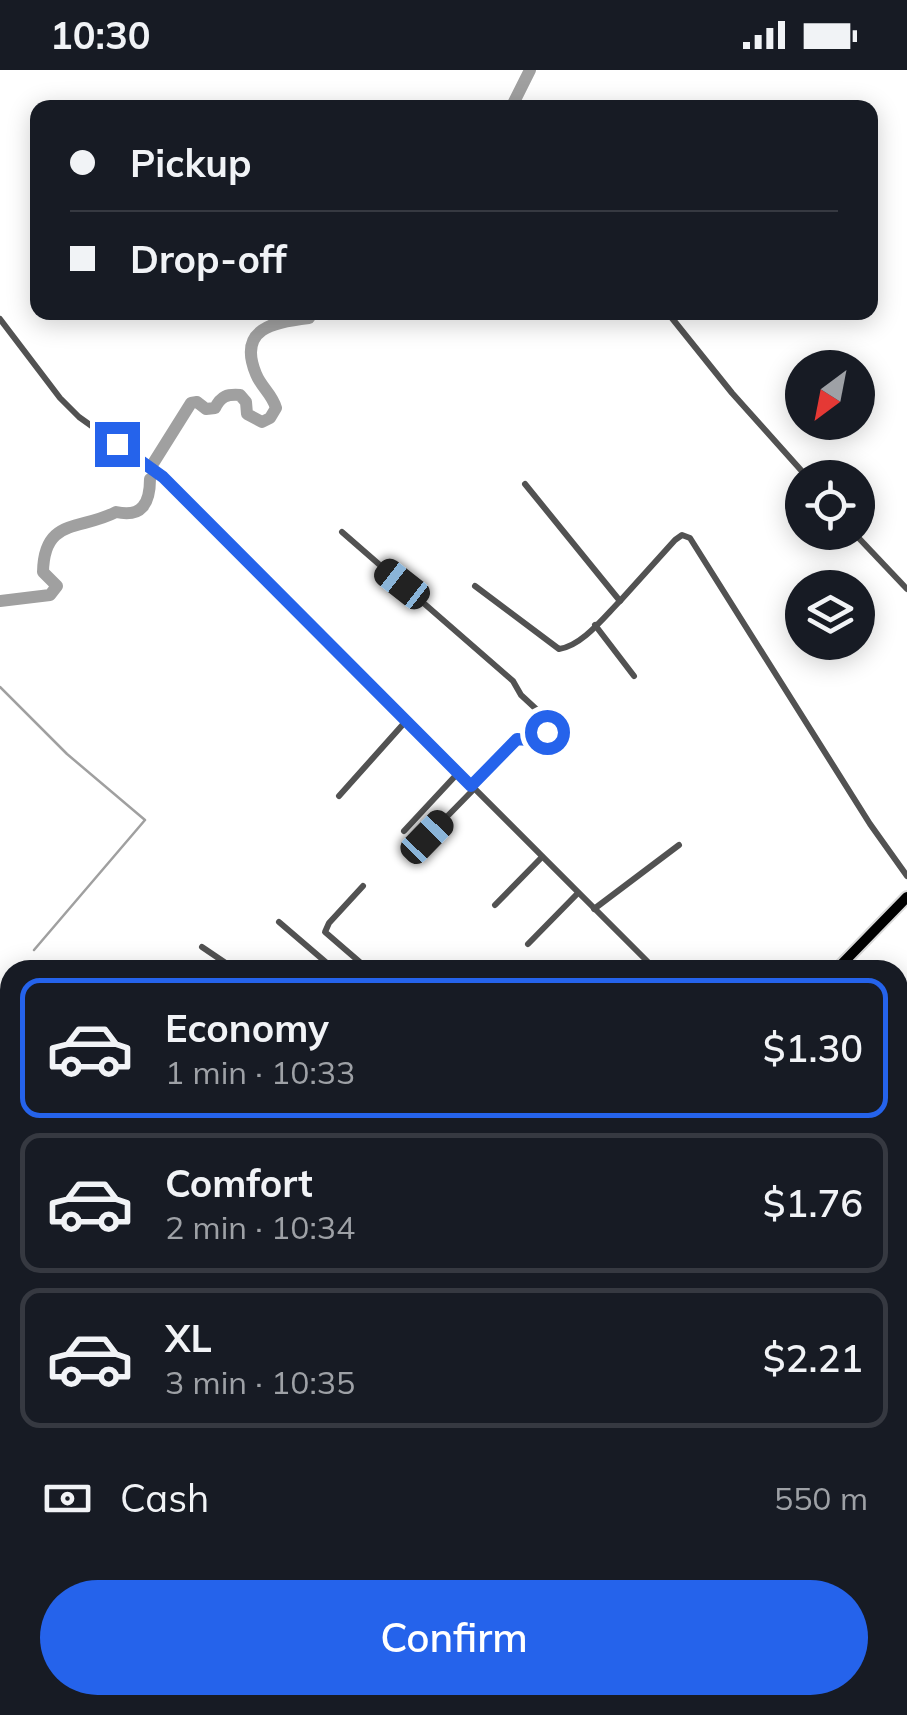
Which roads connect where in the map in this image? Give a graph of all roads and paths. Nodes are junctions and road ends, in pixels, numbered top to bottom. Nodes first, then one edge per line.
1 (0, 319) edge
2 (673, 320) edge
3 (792, 460) edge
4 (525, 484) dead end
5 (342, 532) dead end
6 (870, 550) edge
7 (475, 586) dead end
8 (907, 588) edge
9 (620, 601) junction
10 (595, 625) junction
11 (634, 676) dead end
12 (406, 721) junction
13 (458, 772) junction
14 (473, 787) junction
15 (339, 796) dead end
16 (404, 832) dead end
17 (427, 837) dead end
18 (679, 844) dead end
19 (542, 857) junction
20 (907, 876) edge
21 (363, 886) dead end
22 (578, 893) junction
23 (907, 896) edge
24 (495, 905) dead end
25 (594, 909) junction
26 (279, 922) dead end
27 (528, 944) dead end
28 (202, 947) dead end
29 (221, 960) edge
30 (323, 960) edge
31 (358, 960) edge
32 (646, 960) edge
33 (846, 960) edge

1 - 12 street
2 - 3 street
4 - 9 street
5 - 14 street
6 - 8 street
7 - 10 street
9 - 10 street
9 - 20 street
10 - 11 street
12 - 13 street
12 - 15 street
13 - 14 street
13 - 16 street
14 - 17 street
14 - 19 street
18 - 25 street
19 - 22 street
19 - 24 street
21 - 31 street
22 - 25 street
22 - 27 street
23 - 33 main road
25 - 32 street
26 - 30 street
28 - 29 street

